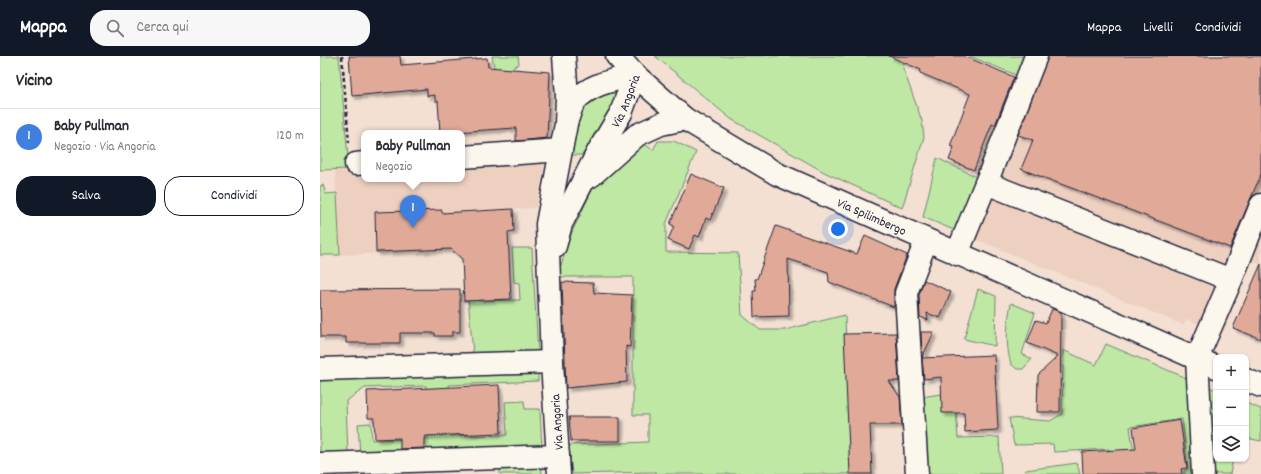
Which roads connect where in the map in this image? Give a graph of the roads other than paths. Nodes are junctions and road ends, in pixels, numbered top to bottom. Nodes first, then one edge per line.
1 (564, 56) edge
2 (617, 56) edge
3 (1036, 56) edge
4 (635, 75) junction
5 (685, 119) junction
6 (566, 124) junction
7 (561, 150) junction
8 (465, 156) edge
9 (986, 183) junction
10 (582, 184) junction
11 (1261, 205) edge
12 (926, 241) junction
13 (957, 254) junction
14 (548, 274) junction
15 (1231, 280) junction
16 (552, 362) junction
17 (1206, 362) edge
18 (320, 368) edge
19 (1249, 381) edge
20 (1261, 386) edge
21 (320, 464) edge
22 (559, 465) edge
23 (917, 474) edge
24 (1203, 474) edge

1 - 6 street, Via Angoria
2 - 4 street, Via Spilimbergo
3 - 9 street
4 - 5 street, Via Spilimbergo
4 - 6 street, Via Angoria
4 - 10 street, Via Angoria
5 - 10 street, Via Angoria
5 - 12 street, Via Spilimbergo
6 - 7 street, Via Angoria
7 - 8 street
7 - 14 street, Via Angoria
9 - 13 street
9 - 15 street
10 - 14 street, Via Angoria
11 - 15 street
12 - 13 street, Via Spilimbergo
12 - 23 street
13 - 17 street, Via Spilimbergo
14 - 16 street, Via Angoria
15 - 17 street
16 - 18 street
16 - 22 street, Via Angoria
17 - 24 street
19 - 20 street
21 - 22 street

